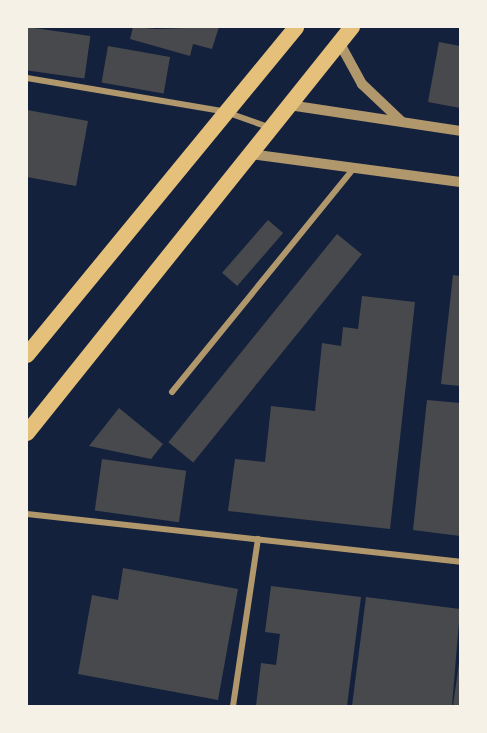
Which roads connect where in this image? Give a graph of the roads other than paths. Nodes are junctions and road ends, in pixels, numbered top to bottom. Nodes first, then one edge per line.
1 (296, 27) edge
2 (352, 27) edge
3 (339, 42) junction
4 (27, 78) edge
5 (289, 105) junction
6 (223, 111) junction
7 (402, 122) junction
8 (271, 128) junction
9 (460, 131) edge
10 (250, 154) junction
11 (355, 166) junction
12 (460, 182) edge
13 (27, 355) edge
14 (172, 392) dead end
15 (27, 433) edge
16 (27, 514) edge
17 (258, 539) junction
18 (460, 562) edge
19 (233, 706) edge

1 - 6 highway
2 - 3 highway
3 - 5 highway
3 - 7 street
4 - 6 street
5 - 7 street
5 - 8 highway
6 - 8 street
6 - 13 highway
7 - 9 street
8 - 10 highway
10 - 11 street
10 - 15 highway
11 - 12 street
11 - 14 street
16 - 17 street
17 - 18 street
17 - 19 street

